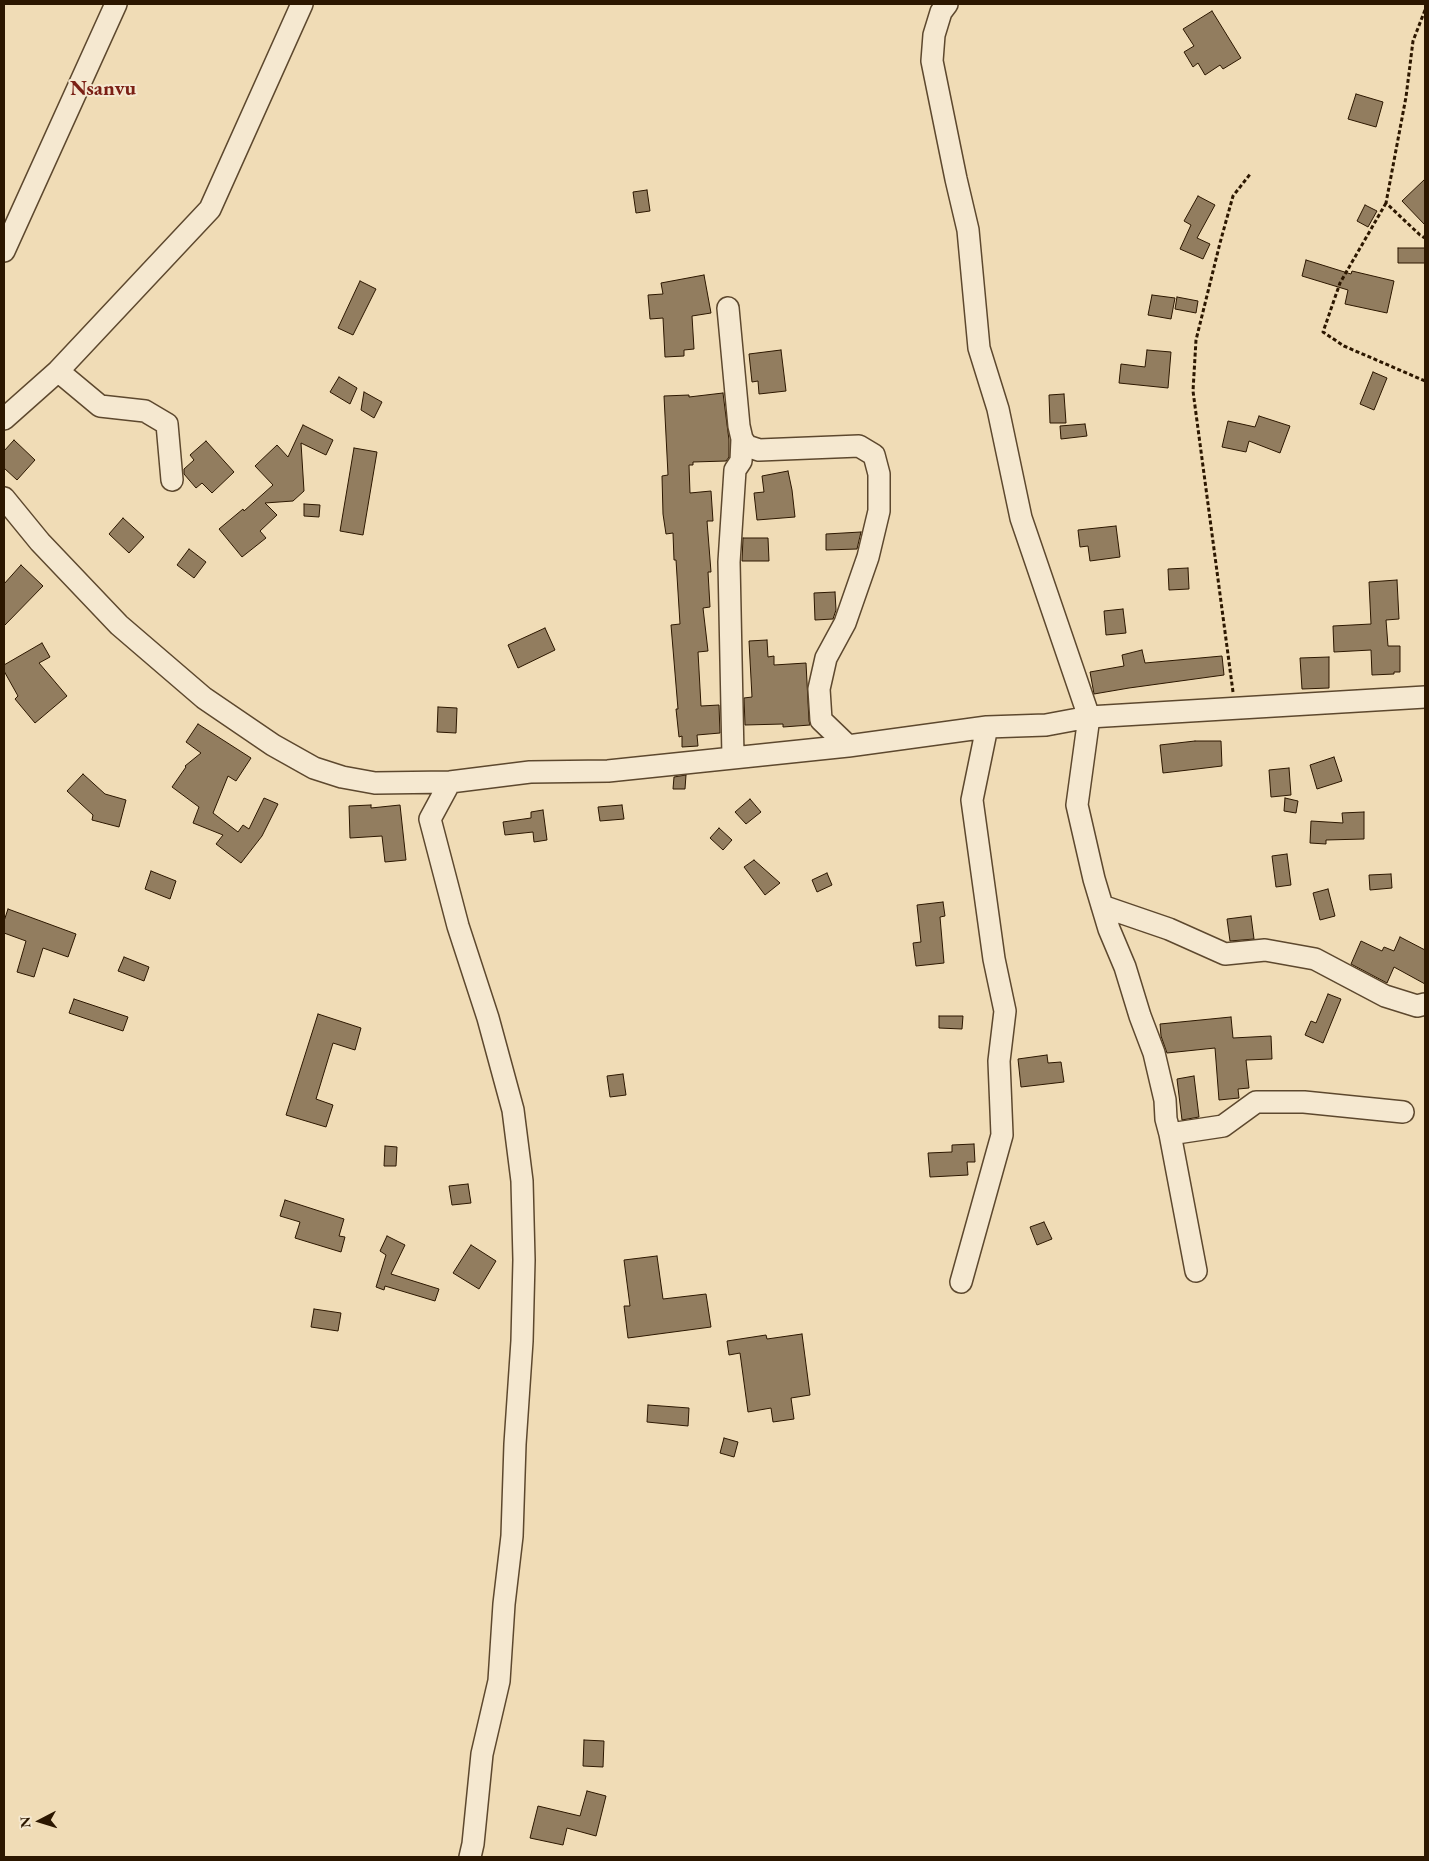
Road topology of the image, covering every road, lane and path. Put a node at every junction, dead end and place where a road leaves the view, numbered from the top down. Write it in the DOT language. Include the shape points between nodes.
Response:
graph roads {
  1 [pos="116,4"];
  2 [pos="302,4"];
  3 [pos="942,6"];
  4 [pos="1425,10"];
  5 [pos="1251,172"];
  6 [pos="1386,203"];
  7 [pos="1425,238"];
  8 [pos="4,251"];
  9 [pos="728,308"];
  10 [pos="58,371"];
  11 [pos="1425,381"];
  12 [pos="4,419"];
  13 [pos="742,439"];
  14 [pos="172,480"];
  15 [pos="4,498"];
  16 [pos="1425,697"];
  17 [pos="1235,707"];
  18 [pos="1090,717"];
  19 [pos="987,728"];
  20 [pos="848,746"];
  21 [pos="734,757"];
  22 [pos="450,782"];
  23 [pos="1102,906"];
  24 [pos="1425,1004"];
  25 [pos="1403,1112"];
  26 [pos="1170,1134"];
  27 [pos="1196,1271"];
  28 [pos="961,1282"];
  29 [pos="470,1857"];
  1 -- 8 [label="street"];
  2 -- 10 [label="street" via="210,209"];
  3 -- 18 [label="street" via="934,35 932,61 968,230 979,348 998,409 1021,518"];
  4 -- 6 [label="path" via="1413,41"];
  5 -- 17 [label="path" via="1234,196 1220,244 1196,340 1193,391"];
  6 -- 7 [label="path"];
  6 -- 11 [label="path" via="1340,284 1323,332 1344,346"];
  9 -- 13 [label="street"];
  10 -- 12 [label="street"];
  10 -- 14 [label="street" via="100,406 145,411 167,424"];
  13 -- 20 [label="street" via="747,446 759,450 859,446 874,455 879,474 879,511 868,557 845,623 826,658 819,689 821,720"];
  13 -- 21 [label="street" via="736,470 729,562"];
  15 -- 22 [label="street" via="40,542 119,625 204,698 273,745 314,768 342,777 375,783"];
  16 -- 17 [label="street"];
  17 -- 18 [label="street"];
  18 -- 19 [label="street" via="1046,725"];
  18 -- 23 [label="street" via="1076,805"];
  19 -- 20 [label="street"];
  19 -- 28 [label="street" via="972,800 994,959 1005,1011 1000,1061 1002,1136"];
  20 -- 21 [label="street"];
  21 -- 22 [label="street" via="608,771 530,772"];
  22 -- 29 [label="street" via="430,819 513,1110 522,1182 524,1260 512,1536 499,1681 482,1754"];
  23 -- 24 [label="street" via="1170,929 1225,954 1264,950 1315,958 1385,996 1417,1006"];
  23 -- 26 [label="street" via="1154,1053"];
  25 -- 26 [label="street" via="1304,1102 1256,1102 1223,1126"];
  26 -- 27 [label="street"];
}
